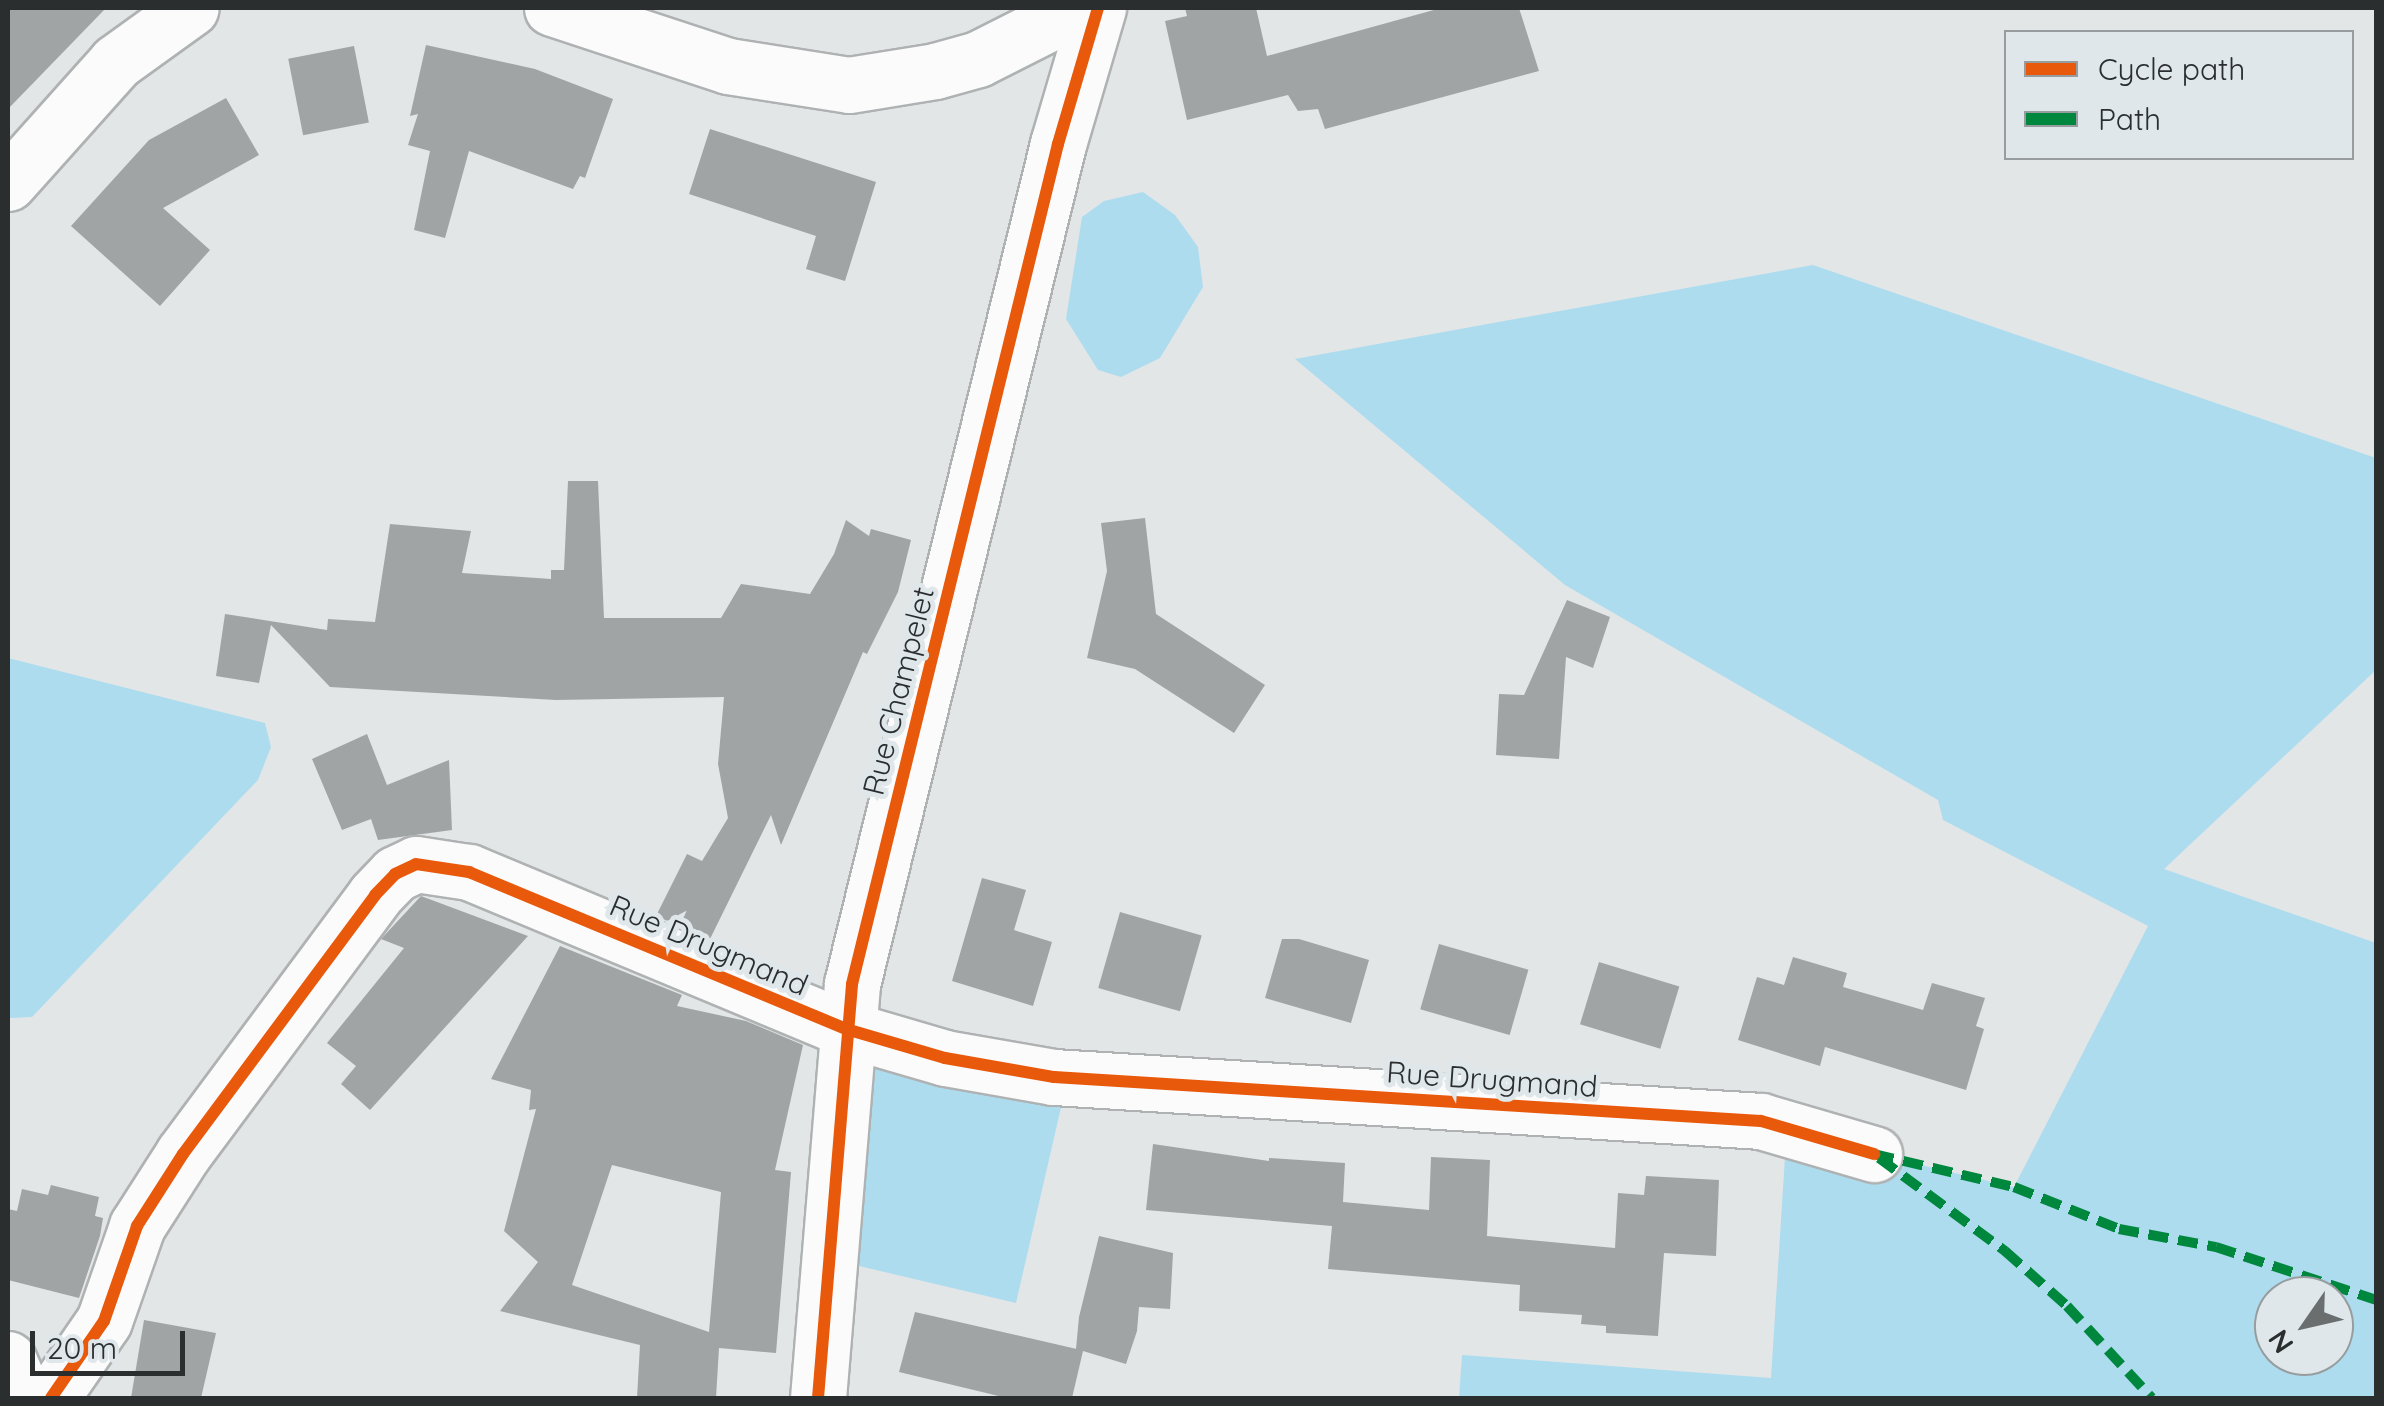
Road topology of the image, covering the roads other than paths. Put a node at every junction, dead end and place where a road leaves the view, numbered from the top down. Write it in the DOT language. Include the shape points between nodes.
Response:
graph roads {
  1 [pos="191,8"];
  2 [pos="552,8"];
  3 [pos="1079,8"];
  4 [pos="1098,8"];
  5 [pos="8,183"];
  6 [pos="846,1029"];
  7 [pos="1874,1154"];
  8 [pos="8,1359"];
  9 [pos="25,1398"];
  10 [pos="50,1398"];
  11 [pos="818,1398"];
  1 -- 5 [label="street" via="116,62"];
  2 -- 3 [label="street" via="728,66 849,85 978,59"];
  4 -- 6 [label="street, Rue Champelet" via="1045,196"];
  6 -- 7 [label="street, Rue Drugmand" via="944,1058 1054,1076 1761,1121"];
  6 -- 10 [label="street, Rue Drugmand" via="469,872 416,864 375,894 182,1154 137,1226 104,1321"];
  6 -- 11 [label="street, Rue Champelet"];
  8 -- 9 [label="street"];
}
